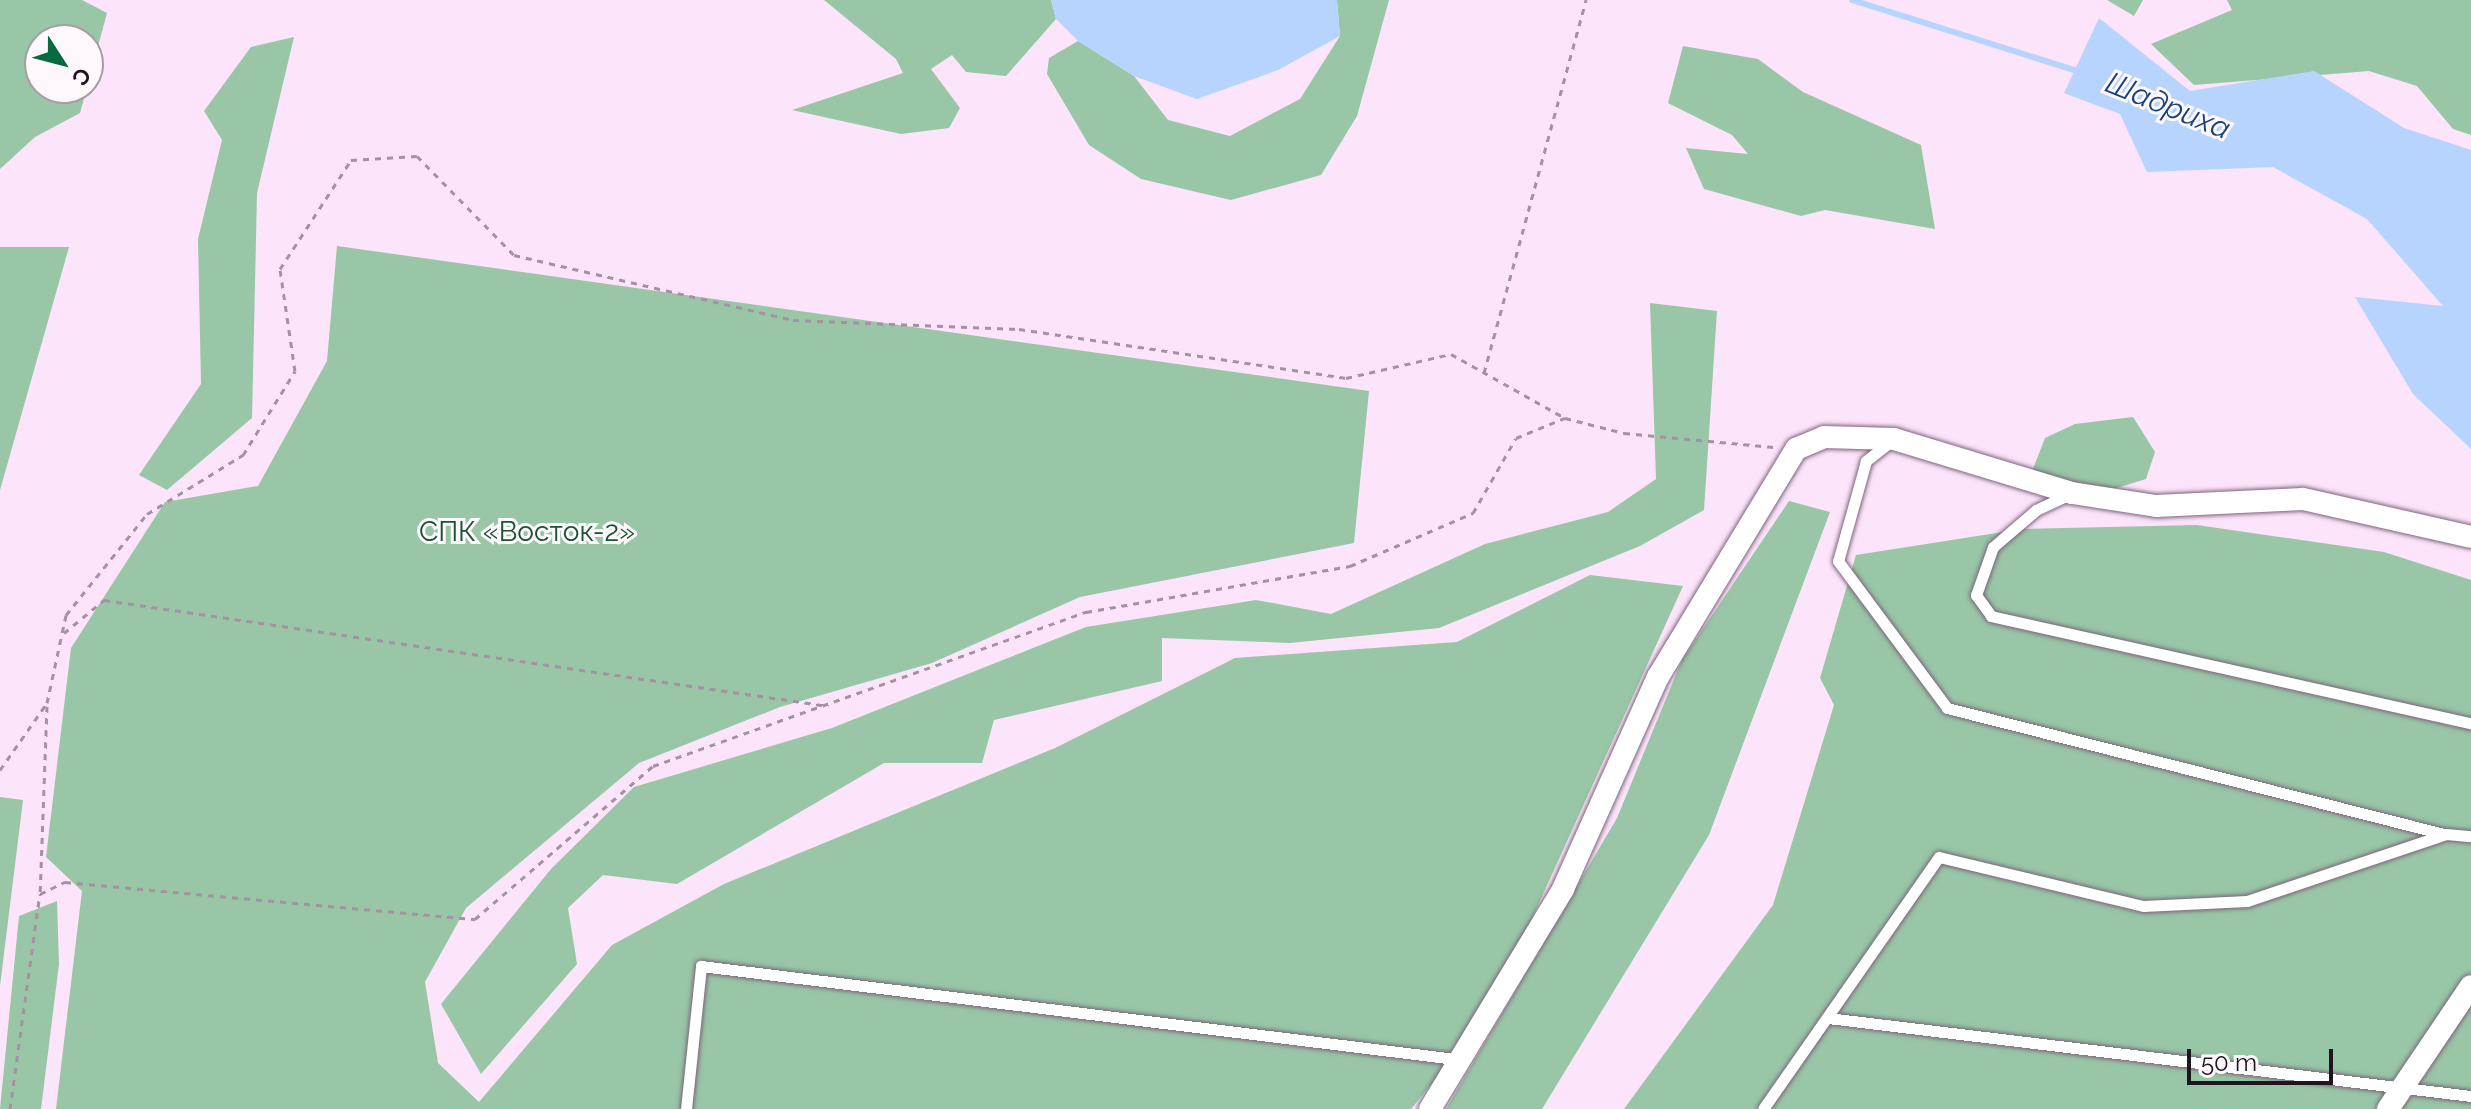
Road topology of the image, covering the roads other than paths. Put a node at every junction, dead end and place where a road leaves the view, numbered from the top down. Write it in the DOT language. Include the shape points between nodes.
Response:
graph roads {
  1 [pos="1894,439"];
  2 [pos="2072,493"];
  3 [pos="2471,537"];
  4 [pos="2471,723"];
  5 [pos="2446,834"];
  6 [pos="2471,836"];
  7 [pos="2471,986"];
  8 [pos="1828,1018"];
  9 [pos="1465,1060"];
  10 [pos="2403,1085"];
  11 [pos="2471,1096"];
  12 [pos="686,1109"];
  13 [pos="1430,1109"];
  14 [pos="1763,1109"];
  15 [pos="2388,1109"];
  1 -- 2 [label="street"];
  1 -- 5 [label="lane" via="1866,461 1838,561 1947,708"];
  1 -- 9 [label="street" via="1824,437 1796,449 1658,677 1563,889"];
  2 -- 3 [label="street" via="2156,506 2303,499"];
  2 -- 4 [label="lane" via="2036,510 1993,547 1976,595 1991,616"];
  5 -- 6 [label="lane"];
  5 -- 8 [label="lane" via="2247,901 2158,906 1939,857"];
  7 -- 10 [label="street"];
  8 -- 10 [label="lane"];
  8 -- 14 [label="lane"];
  9 -- 12 [label="lane" via="701,966"];
  9 -- 13 [label="street"];
  10 -- 11 [label="lane"];
  10 -- 15 [label="street"];
}
